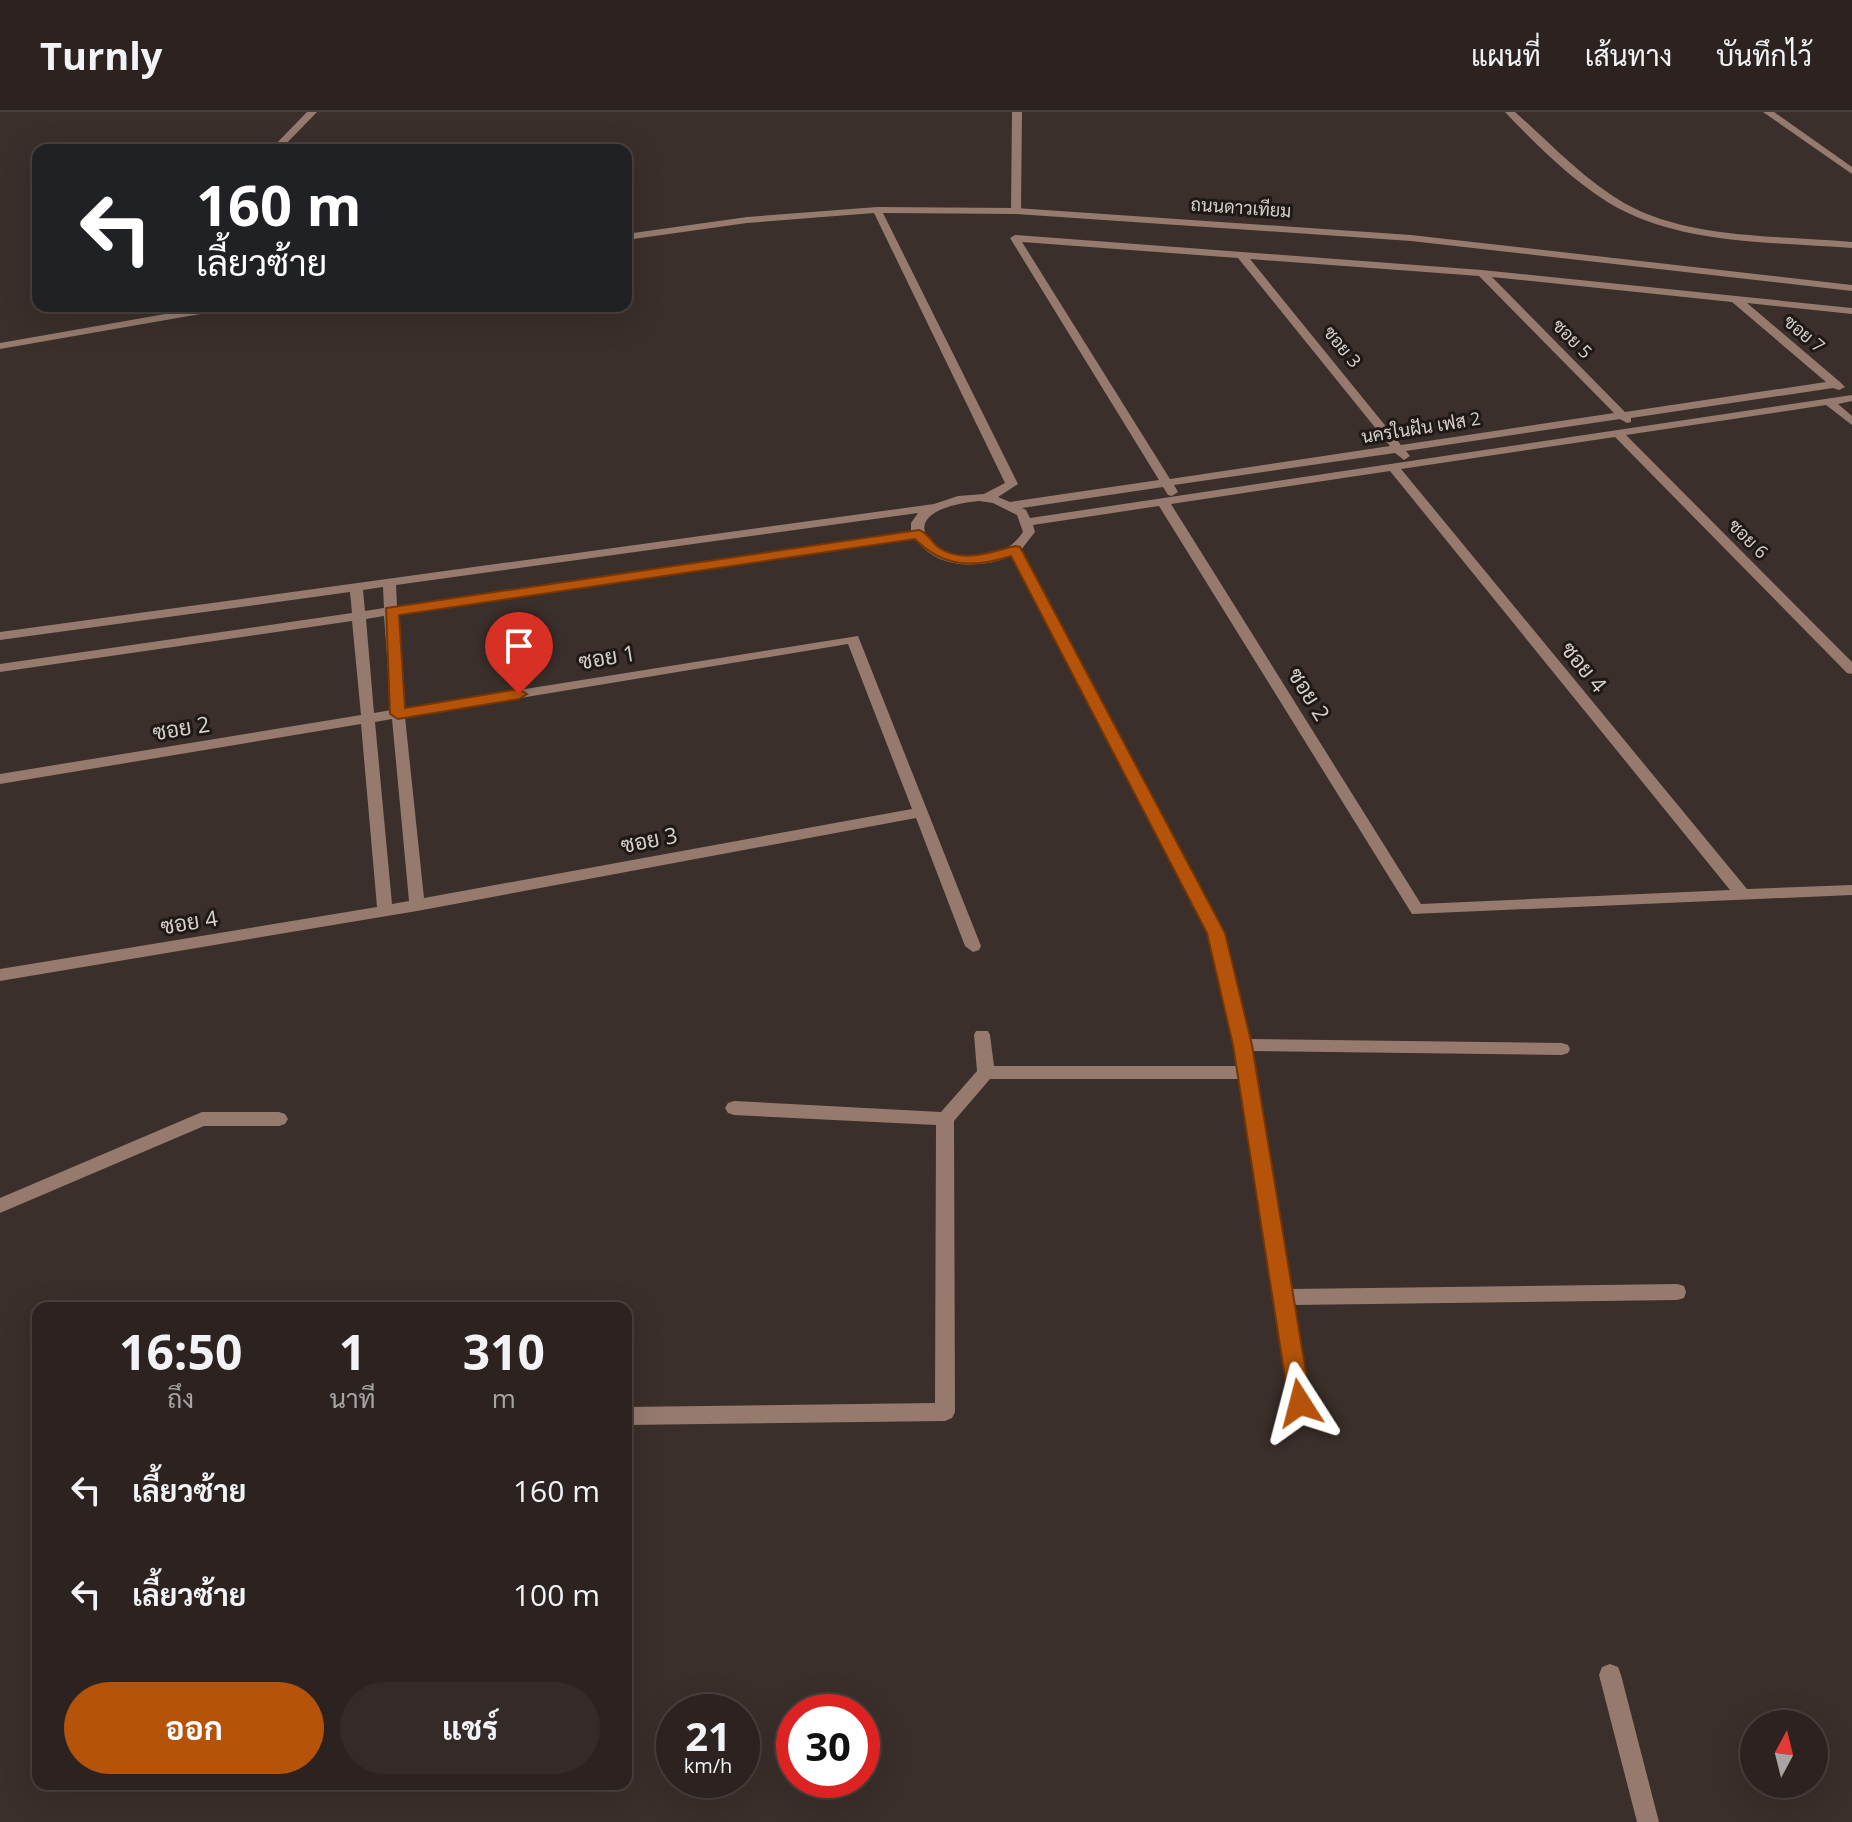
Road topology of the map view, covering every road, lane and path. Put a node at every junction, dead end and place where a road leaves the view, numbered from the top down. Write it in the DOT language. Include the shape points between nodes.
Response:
graph roads {
  1 [pos="312,112"];
  2 [pos="1017,112"];
  3 [pos="1510,112"];
  4 [pos="1768,112"];
  5 [pos="281,144"];
  6 [pos="1852,171"];
  7 [pos="877,210"];
  8 [pos="1016,211"];
  9 [pos="632,236"];
  10 [pos="1852,245"];
  11 [pos="1242,256"];
  12 [pos="1482,273"];
  13 [pos="1852,288"];
  14 [pos="1733,298"];
  15 [pos="1852,311"];
  16 [pos="174,312"];
  17 [pos="0,346"];
  18 [pos="1836,384"];
  19 [pos="1852,398"];
  20 [pos="1829,402"];
  21 [pos="1623,415"];
  22 [pos="1852,422"];
  23 [pos="1637,430"];
  24 [pos="1618,434"];
  25 [pos="1399,450"];
  26 [pos="1411,465"];
  27 [pos="1393,467"];
  28 [pos="1167,484"];
  29 [pos="985,499"];
  30 [pos="1170,501"];
  31 [pos="1010,506"];
  32 [pos="933,507"];
  33 [pos="1028,522"];
  34 [pos="919,534"];
  35 [pos="1015,550"];
  36 [pos="389,581"];
  37 [pos="356,586"];
  38 [pos="391,611"];
  39 [pos="358,616"];
  40 [pos="0,636"];
  41 [pos="0,668"];
  42 [pos="1852,670"];
  43 [pos="398,714"];
  44 [pos="368,720"];
  45 [pos="0,779"];
  46 [pos="921,812"];
  47 [pos="1852,890"];
  48 [pos="1742,894"];
  49 [pos="417,906"];
  50 [pos="385,911"];
  51 [pos="973,946"];
  52 [pos="0,975"];
  53 [pos="982,1035"];
  54 [pos="1243,1045"];
  55 [pos="1562,1049"];
  56 [pos="1247,1072"];
  57 [pos="986,1073"];
  58 [pos="734,1108"];
  59 [pos="279,1119"];
  60 [pos="945,1119"];
  61 [pos="0,1206"];
  62 [pos="1677,1292"];
  63 [pos="1283,1297"];
  64 [pos="1300,1403"];
  65 [pos="632,1416"];
  66 [pos="1610,1675"];
  67 [pos="1648,1822"];
  1 -- 5 [label="street"];
  2 -- 8 [label="street"];
  3 -- 10 [label="street" via="1633,211 1713,231"];
  4 -- 6 [label="street"];
  7 -- 8 [label="street, ถนนดาวเทียม"];
  7 -- 9 [label="street, ถนนดาวเทียม"];
  7 -- 29 [label="street" via="1012,484"];
  8 -- 13 [label="street, ถนนดาวเทียม" via="1411,238"];
  11 -- 12 [label="street"];
  11 -- 25 [label="street, ซอย 3"];
  11 -- 28 [label="street" via="1015,238"];
  12 -- 14 [label="street"];
  12 -- 21 [label="street, ซอย 5"];
  14 -- 15 [label="street"];
  14 -- 18 [label="street, ซอย 7"];
  16 -- 17 [label="street"];
  18 -- 19 [label="street, ซอย 7"];
  18 -- 21 [label="street, นครในฝัน เฟส 2"];
  19 -- 20 [label="street, นครในฝัน เฟส 2"];
  20 -- 22 [label="street"];
  20 -- 23 [label="street, นครในฝัน เฟส 2"];
  21 -- 23 [label="street, ซอย 5"];
  21 -- 25 [label="street, นครในฝัน เฟส 2"];
  23 -- 24 [label="street, นครในฝัน เฟส 2"];
  24 -- 26 [label="street, นครในฝัน เฟส 2"];
  24 -- 42 [label="street, ซอย 6"];
  25 -- 26 [label="street, ซอย 3"];
  25 -- 28 [label="street, นครในฝัน เฟส 2"];
  26 -- 27 [label="street, นครในฝัน เฟส 2"];
  27 -- 30 [label="street, นครในฝัน เฟส 2"];
  27 -- 48 [label="street, ซอย 4"];
  28 -- 30 [label="street"];
  28 -- 31 [label="street, นครในฝัน เฟส 2"];
  29 -- 31 [label="street"];
  29 -- 32 [label="street" via="962,498"];
  30 -- 33 [label="street, นครในฝัน เฟส 2"];
  30 -- 48 [label="street, ซอย 2" via="1417,910"];
  31 -- 33 [label="street"];
  32 -- 34 [label="street" via="918,524"];
  32 -- 36 [label="street"];
  33 -- 35 [label="street" via="1025,542"];
  34 -- 35 [label="street" via="935,552 967,560"];
  34 -- 38 [label="street"];
  35 -- 54 [label="street" via="1216,933"];
  36 -- 37 [label="street"];
  36 -- 38 [label="street"];
  37 -- 39 [label="street"];
  37 -- 40 [label="street"];
  38 -- 39 [label="street"];
  38 -- 43 [label="street"];
  39 -- 41 [label="street"];
  39 -- 44 [label="street"];
  43 -- 44 [label="street, ซอย 1"];
  43 -- 46 [label="street, ซอย 1" via="853,639"];
  43 -- 49 [label="street"];
  44 -- 45 [label="street, ซอย 2"];
  44 -- 50 [label="street"];
  46 -- 49 [label="street, ซอย 3"];
  46 -- 51 [label="street"];
  47 -- 48 [label="street"];
  49 -- 50 [label="street, ซอย 3"];
  50 -- 52 [label="street, ซอย 4"];
  53 -- 57 [label="street"];
  54 -- 55 [label="street"];
  54 -- 56 [label="street"];
  56 -- 57 [label="street"];
  56 -- 63 [label="street"];
  57 -- 60 [label="street"];
  58 -- 60 [label="street"];
  59 -- 61 [label="street" via="202,1119"];
  60 -- 65 [label="street" via="945,1412"];
  62 -- 63 [label="street"];
  63 -- 64 [label="street"];
  66 -- 67 [label="street"];
}
